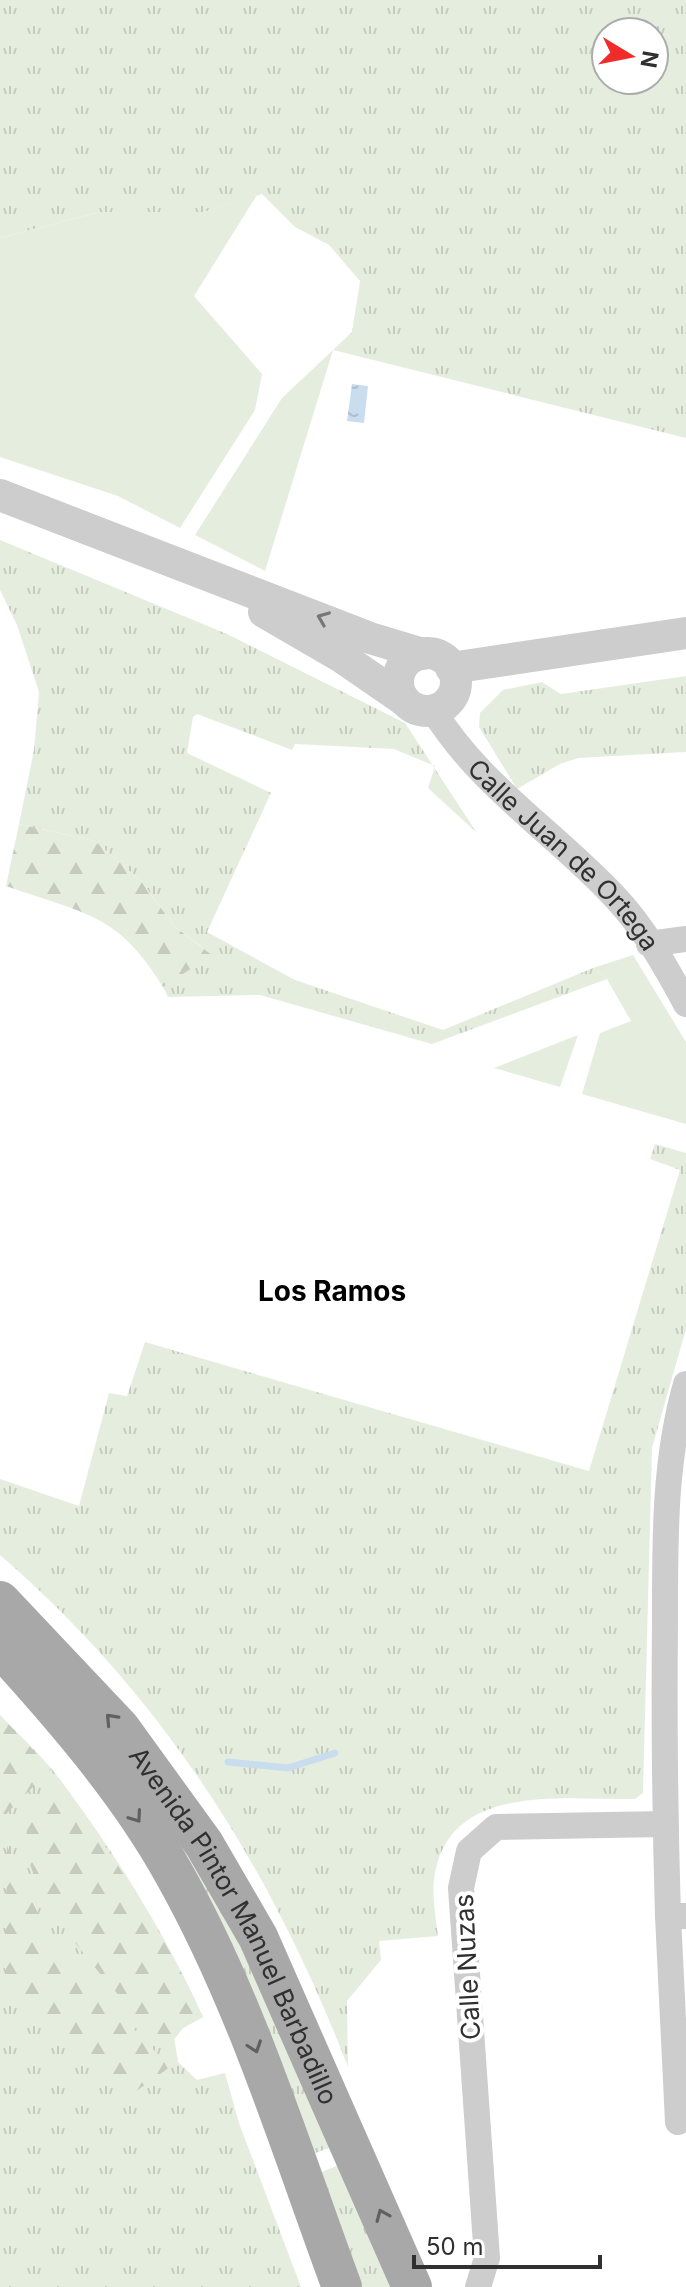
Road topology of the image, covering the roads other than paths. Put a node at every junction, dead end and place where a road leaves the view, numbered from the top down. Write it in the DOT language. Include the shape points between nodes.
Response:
graph roads {
  1 [pos="0,495"];
  2 [pos="166,559"];
  3 [pos="686,633"];
  4 [pos="370,638"];
  5 [pos="437,661"];
  6 [pos="363,672"];
  7 [pos="419,705"];
  8 [pos="686,939"];
  9 [pos="649,944"];
  10 [pos="679,973"];
  11 [pos="686,1004"];
  12 [pos="686,1384"];
  13 [pos="0,1601"];
  14 [pos="0,1647"];
  15 [pos="665,1824"];
  16 [pos="677,1916"];
  17 [pos="678,2122"];
  18 [pos="342,2287"];
  19 [pos="412,2287"];
  20 [pos="478,2287"];
  1 -- 2 [label="street"];
  4 -- 2 [label="street, one-way"];
  2 -- 6 [label="street"];
  3 -- 5 [label="street"];
  4 -- 5 [label="street"];
  4 -- 6 [label="street"];
  5 -- 7 [label="street" via="454,692 442,707"];
  5 -- 7 [label="street" via="414,656 400,670 398,681"];
  6 -- 7 [label="street"];
  7 -- 9 [label="street, Calle Juan de Ortega" via="483,776 615,897"];
  8 -- 9 [label="street"];
  9 -- 10 [label="street, Calle Juan de Ortega"];
  10 -- 11 [label="street, Calle Juan de Ortega"];
  12 -- 15 [label="street" via="674,1425 665,1543"];
  19 -- 13 [label="main road, Avenida Pintor Manuel Barbadillo, one-way" via="258,1937 204,1844 120,1728"];
  14 -- 18 [label="main road, Avenida Pintor Manuel Barbadillo, one-way" via="91,1752 172,1870 251,2034"];
  15 -- 16 [label="street"];
  15 -- 20 [label="street, Calle Nuzas" via="496,1827 469,1851 461,1888 487,2258"];
  16 -- 17 [label="street"];
}
